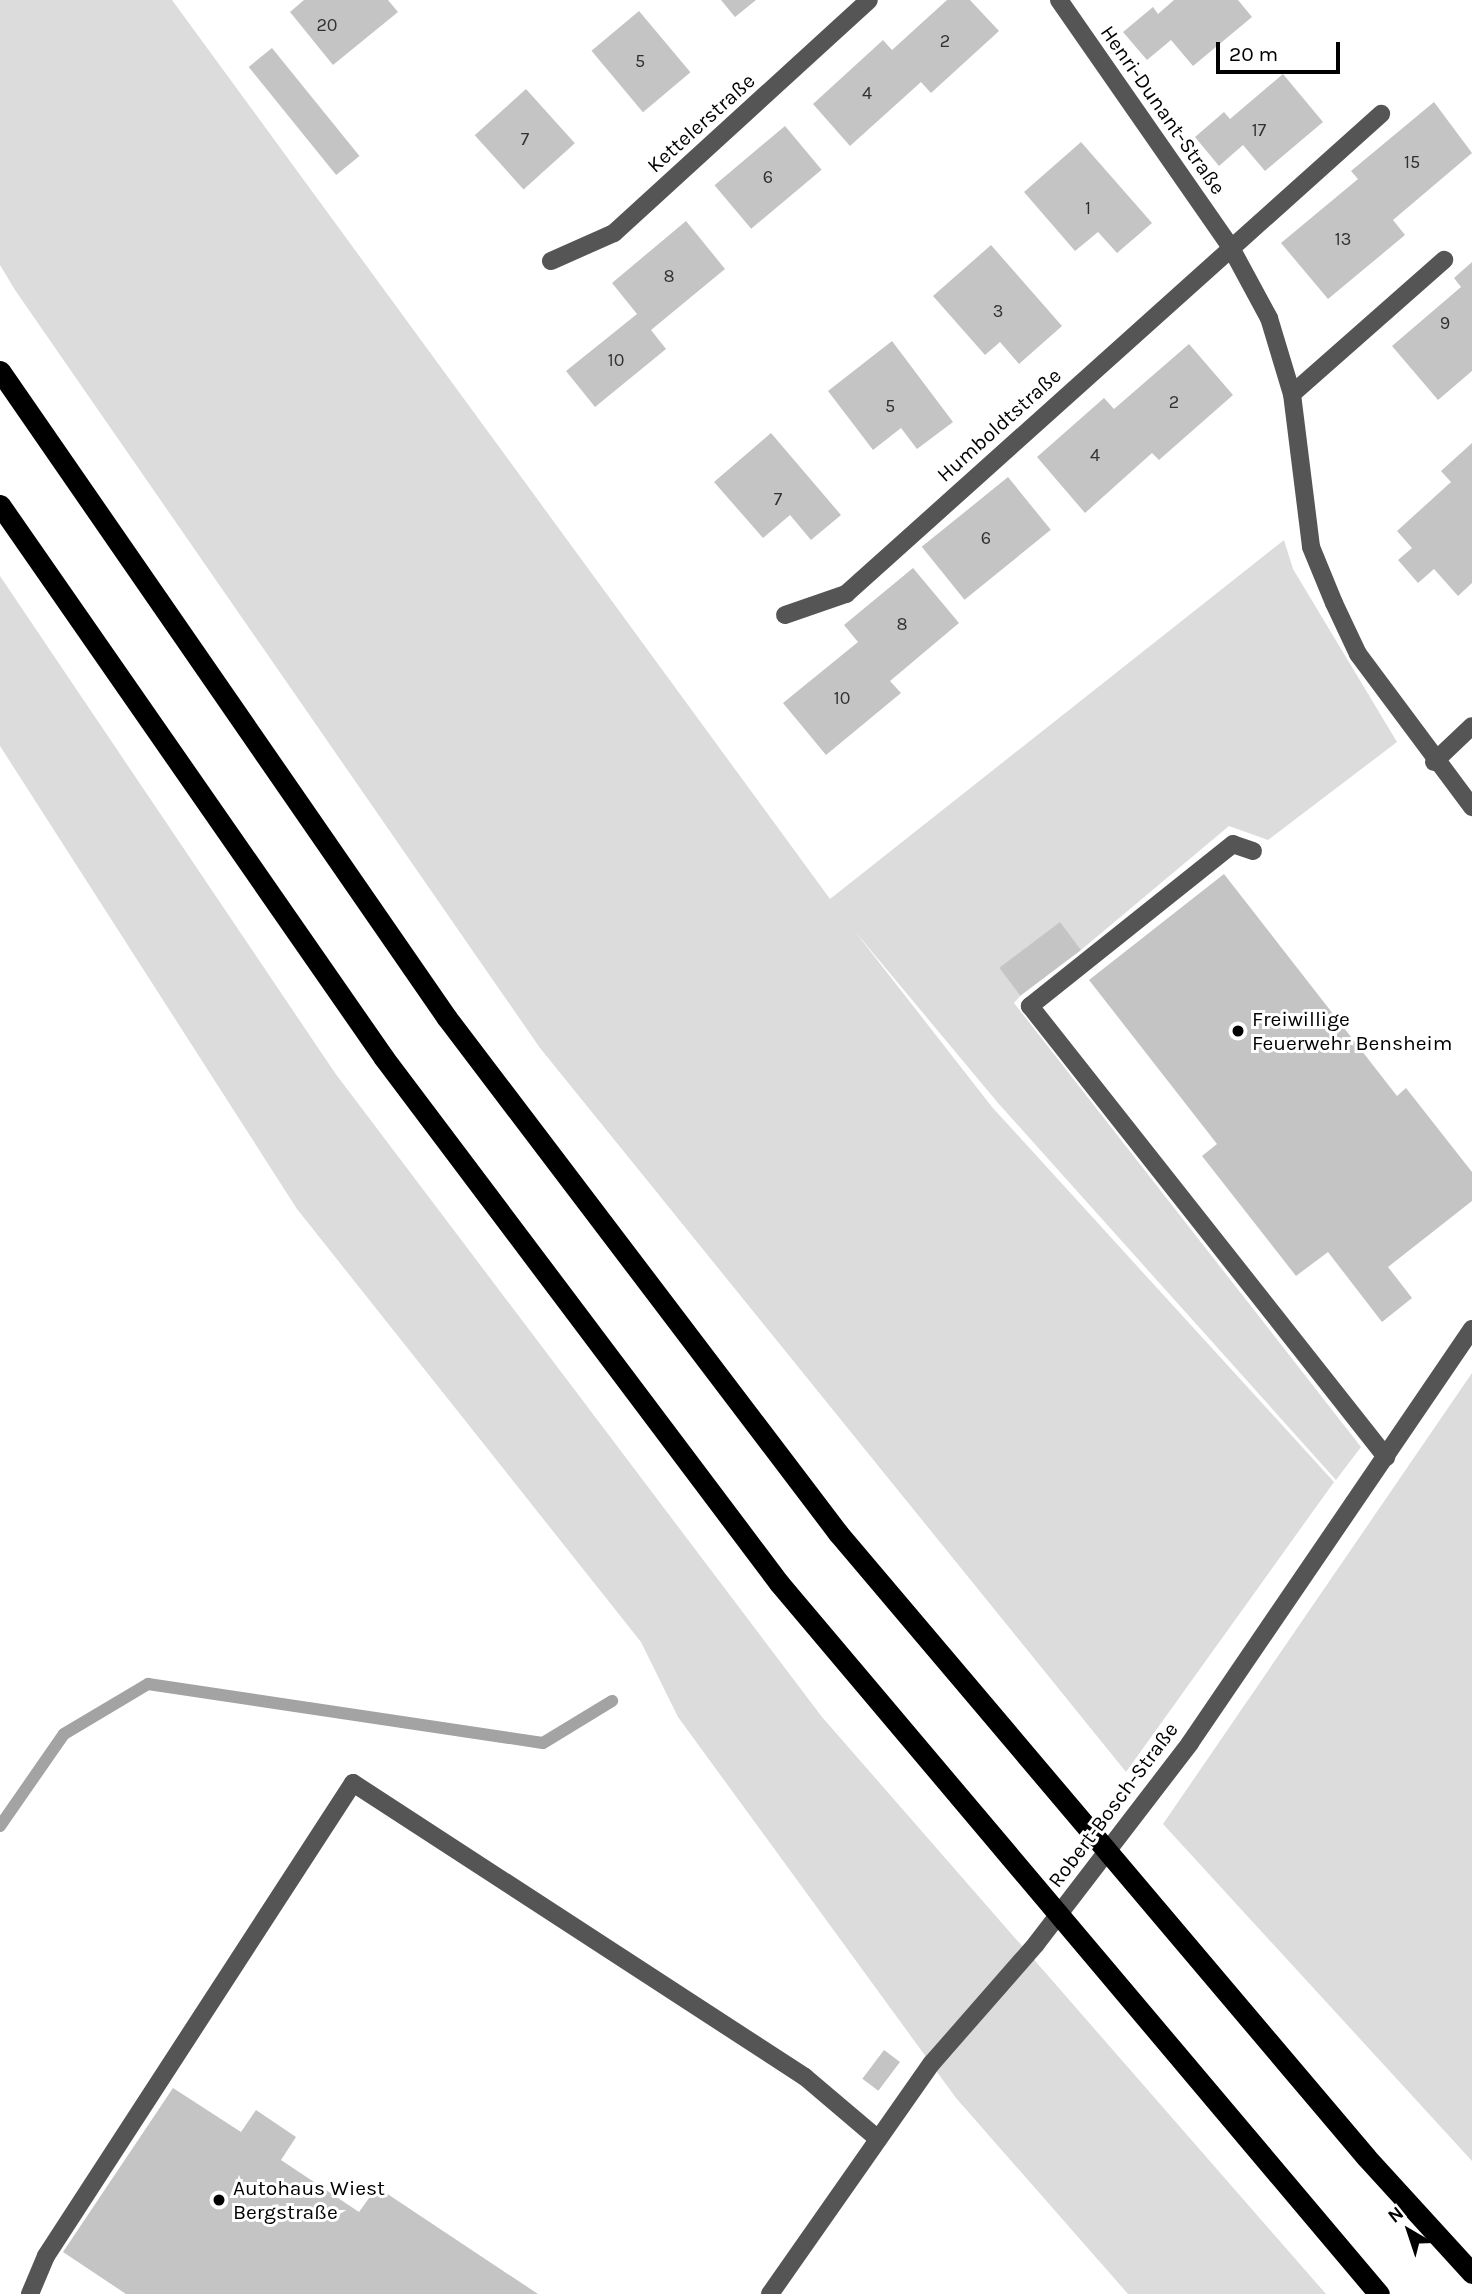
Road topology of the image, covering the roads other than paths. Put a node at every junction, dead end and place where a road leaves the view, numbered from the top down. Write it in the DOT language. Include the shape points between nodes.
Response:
graph roads {
  1 [pos="869,0"];
  2 [pos="1059,0"];
  3 [pos="1381,114"];
  4 [pos="1230,246"];
  5 [pos="1444,260"];
  6 [pos="551,261"];
  7 [pos="0,371"];
  8 [pos="1292,394"];
  9 [pos="0,505"];
  10 [pos="785,615"];
  11 [pos="1472,726"];
  12 [pos="1434,762"];
  13 [pos="1472,807"];
  14 [pos="1253,851"];
  15 [pos="1472,1329"];
  16 [pos="1386,1457"];
  17 [pos="878,2139"];
  18 [pos="1472,2273"];
  19 [pos="30,2294"];
  20 [pos="770,2294"];
  21 [pos="1379,2294"];
  1 -- 6 [label="street, Kettelerstraße" via="614,233"];
  2 -- 4 [label="street, Henri-Dunant-Straße"];
  3 -- 4 [label="street"];
  4 -- 8 [label="street, Henri-Dunant-Straße" via="1269,318"];
  4 -- 10 [label="street, Humboldtstraße" via="846,594"];
  5 -- 8 [label="street"];
  7 -- 18 [label="highway" via="464,1040 838,1533 1140,1891"];
  8 -- 12 [label="street, Henri-Dunant-Straße" via="1311,548 1358,654"];
  9 -- 21 [label="highway" via="384,1058 610,1364 779,1583"];
  11 -- 12 [label="street"];
  12 -- 13 [label="street, Henri-Dunant-Straße"];
  14 -- 16 [label="street" via="1233,844 1030,1006"];
  15 -- 16 [label="street, Robert-Bosch-Straße"];
  16 -- 17 [label="street, Robert-Bosch-Straße" via="1190,1743"];
  17 -- 19 [label="street" via="805,2077 353,1783 46,2256"];
  17 -- 20 [label="street, Robert-Bosch-Straße"];
}
